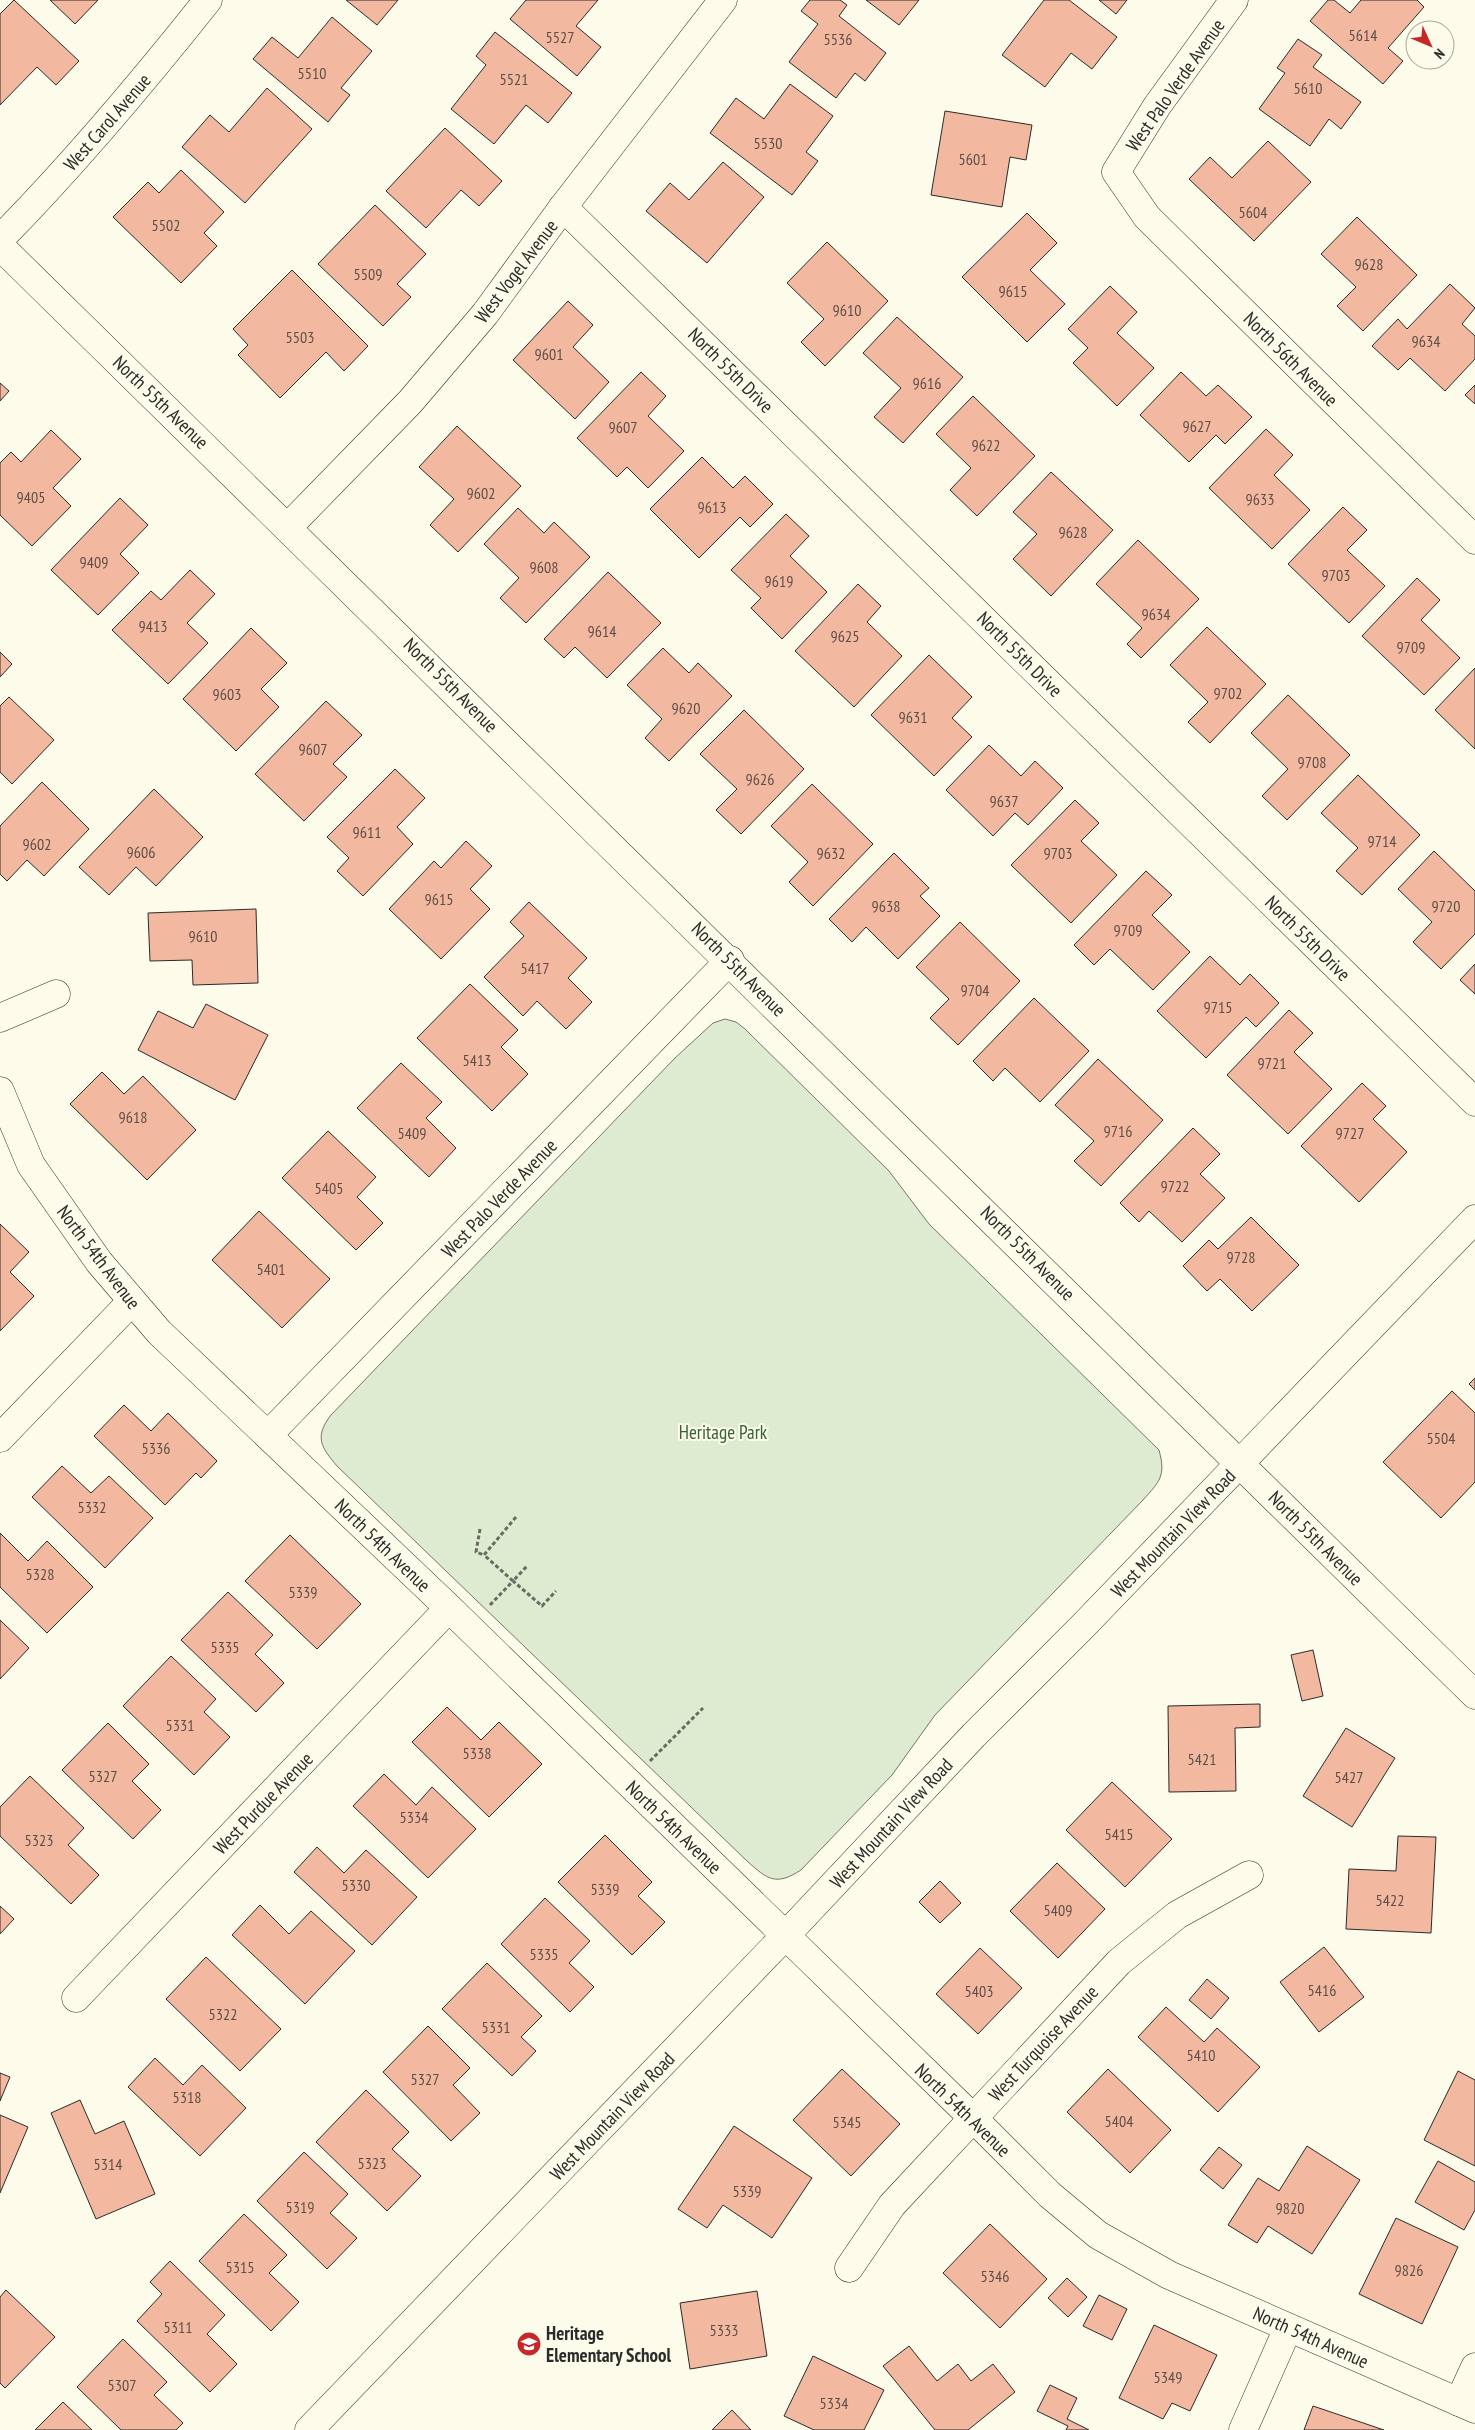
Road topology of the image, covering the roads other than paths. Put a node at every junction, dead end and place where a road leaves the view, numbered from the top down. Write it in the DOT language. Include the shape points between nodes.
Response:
graph roads {
  1 [pos="208,0"];
  2 [pos="723,0"];
  3 [pos="1234,0"];
  4 [pos="1116,172"];
  5 [pos="564,207"];
  6 [pos="0,239"];
  7 [pos="0,246"];
  8 [pos="289,526"];
  9 [pos="1475,540"];
  10 [pos="730,960"];
  11 [pos="56,994"];
  12 [pos="0,1018"];
  13 [pos="0,1092"];
  14 [pos="1475,1102"];
  15 [pos="1475,1219"];
  16 [pos="132,1301"];
  17 [pos="268,1435"];
  18 [pos="0,1438"];
  19 [pos="1241,1462"];
  20 [pos="449,1608"];
  21 [pos="1475,1696"];
  22 [pos="1249,1875"];
  23 [pos="785,1936"];
  24 [pos="76,1998"];
  25 [pos="973,2118"];
  26 [pos="849,2268"];
  27 [pos="1288,2328"];
  28 [pos="1475,2368"];
  29 [pos="1467,2405"];
  30 [pos="309,2430"];
  31 [pos="1243,2430"];
  1 -- 6 [label="street, West Carol Avenue" via="137,90"];
  2 -- 5 [label="street, West Vogel Avenue"];
  3 -- 4 [label="street, West Palo Verde Avenue" via="1157,106"];
  4 -- 9 [label="street, North 56th Avenue" via="1147,217"];
  5 -- 8 [label="street, West Vogel Avenue" via="485,314 416,394"];
  5 -- 14 [label="street, North 55th Drive"];
  7 -- 8 [label="street, North 55th Avenue"];
  8 -- 10 [label="street, North 55th Avenue"];
  10 -- 17 [label="street, West Palo Verde Avenue"];
  10 -- 19 [label="street, North 55th Avenue"];
  11 -- 12 [label="street"];
  13 -- 16 [label="street, North 54th Avenue" via="31,1165 99,1262"];
  15 -- 19 [label="street, West Mountain View Road"];
  16 -- 17 [label="street, North 54th Avenue" via="159,1332"];
  16 -- 18 [label="street"];
  17 -- 20 [label="street, North 54th Avenue"];
  19 -- 21 [label="street, North 55th Avenue"];
  19 -- 23 [label="street, West Mountain View Road" via="974,1735"];
  20 -- 23 [label="street, North 54th Avenue"];
  20 -- 24 [label="street, West Purdue Avenue"];
  22 -- 25 [label="street, West Turquoise Avenue" via="1178,1915 1119,1962"];
  23 -- 25 [label="street, North 54th Avenue"];
  23 -- 30 [label="street, West Mountain View Road"];
  25 -- 26 [label="street, West Turquoise Avenue" via="892,2205"];
  25 -- 27 [label="street, North 54th Avenue" via="1050,2195 1098,2235 1169,2276"];
  27 -- 29 [label="street, North 54th Avenue"];
  27 -- 31 [label="street"];
  28 -- 29 [label="street"];
}
